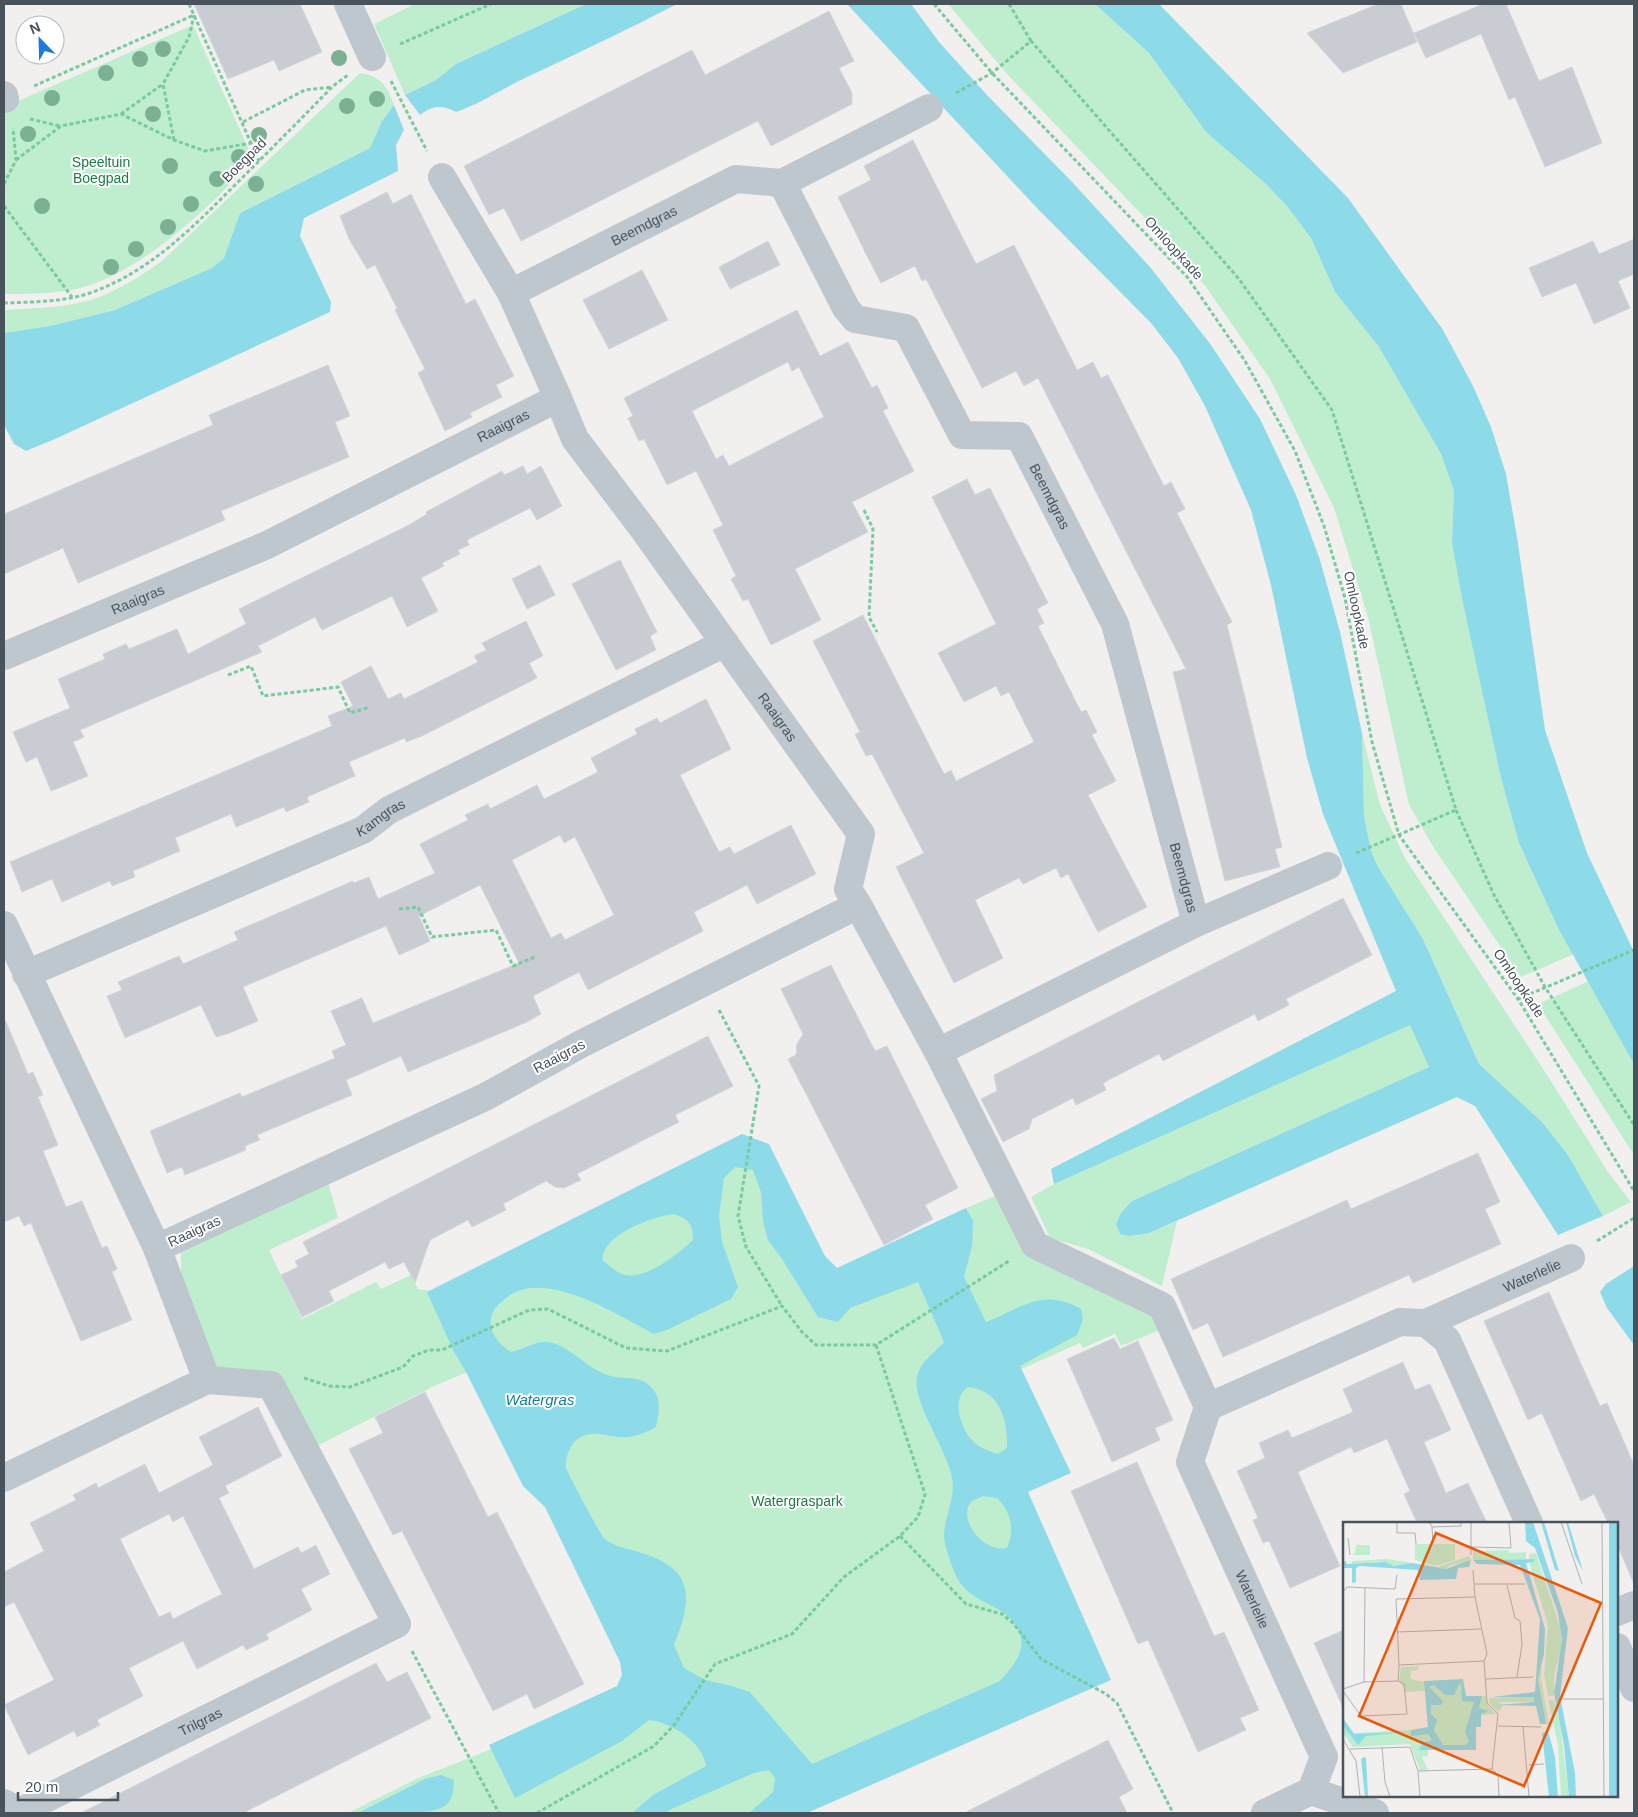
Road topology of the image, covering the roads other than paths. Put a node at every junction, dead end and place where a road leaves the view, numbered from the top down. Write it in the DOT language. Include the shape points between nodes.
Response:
graph roads {
  1 [pos="348,4"];
  2 [pos="372,57"];
  3 [pos="929,108"];
  4 [pos="442,177"];
  5 [pos="782,184"];
  6 [pos="511,293"];
  7 [pos="558,398"];
  8 [pos="725,643"];
  9 [pos="4,656"];
  10 [pos="1328,866"];
  11 [pos="858,905"];
  12 [pos="1196,923"];
  13 [pos="4,925"];
  14 [pos="26,974"];
  15 [pos="938,1052"];
  16 [pos="157,1248"];
  17 [pos="1571,1258"];
  18 [pos="1426,1323"];
  19 [pos="207,1380"];
  20 [pos="1208,1407"];
  21 [pos="4,1478"];
  22 [pos="1529,1522"];
  23 [pos="1634,1605"];
  24 [pos="1618,1612"];
  25 [pos="1618,1649"];
  26 [pos="1634,1688"];
  27 [pos="1311,1791"];
  28 [pos="4,1802"];
  29 [pos="1265,1813"];
  30 [pos="1375,1813"];
  1 -- 2 [label="street"];
  3 -- 5 [label="street"];
  4 -- 6 [label="street"];
  5 -- 6 [label="street, Beemdgras" via="736,179"];
  5 -- 12 [label="street, Beemdgras" via="846,308 855,319 906,328 962,435 1019,436 1115,624"];
  6 -- 7 [label="street"];
  7 -- 8 [label="street, Raaigras" via="575,439"];
  7 -- 9 [label="street, Raaigras" via="267,545"];
  8 -- 11 [label="street, Raaigras" via="861,834 848,888"];
  8 -- 14 [label="street, Kamgras" via="389,810 363,830"];
  10 -- 12 [label="street, Beemdgras"];
  11 -- 15 [label="street"];
  11 -- 16 [label="street, Raaigras" via="581,1044 485,1097"];
  12 -- 15 [label="street, Beemdgras"];
  13 -- 14 [label="street, Raaigras"];
  14 -- 16 [label="street, Raaigras"];
  15 -- 20 [label="street" via="1035,1245 1162,1306"];
  16 -- 19 [label="street, Raaigras"];
  17 -- 18 [label="street, Waterlelie"];
  18 -- 20 [label="street, Waterlelie" via="1400,1322"];
  18 -- 22 [label="street" via="1447,1340"];
  19 -- 21 [label="street"];
  19 -- 28 [label="street, Trilgras" via="271,1385 397,1624 19,1812"];
  20 -- 27 [label="street, Waterlelie" via="1190,1462 1324,1757"];
  23 -- 24 [label="street"];
  25 -- 26 [label="street"];
  27 -- 29 [label="street"];
  27 -- 30 [label="street"];
}
